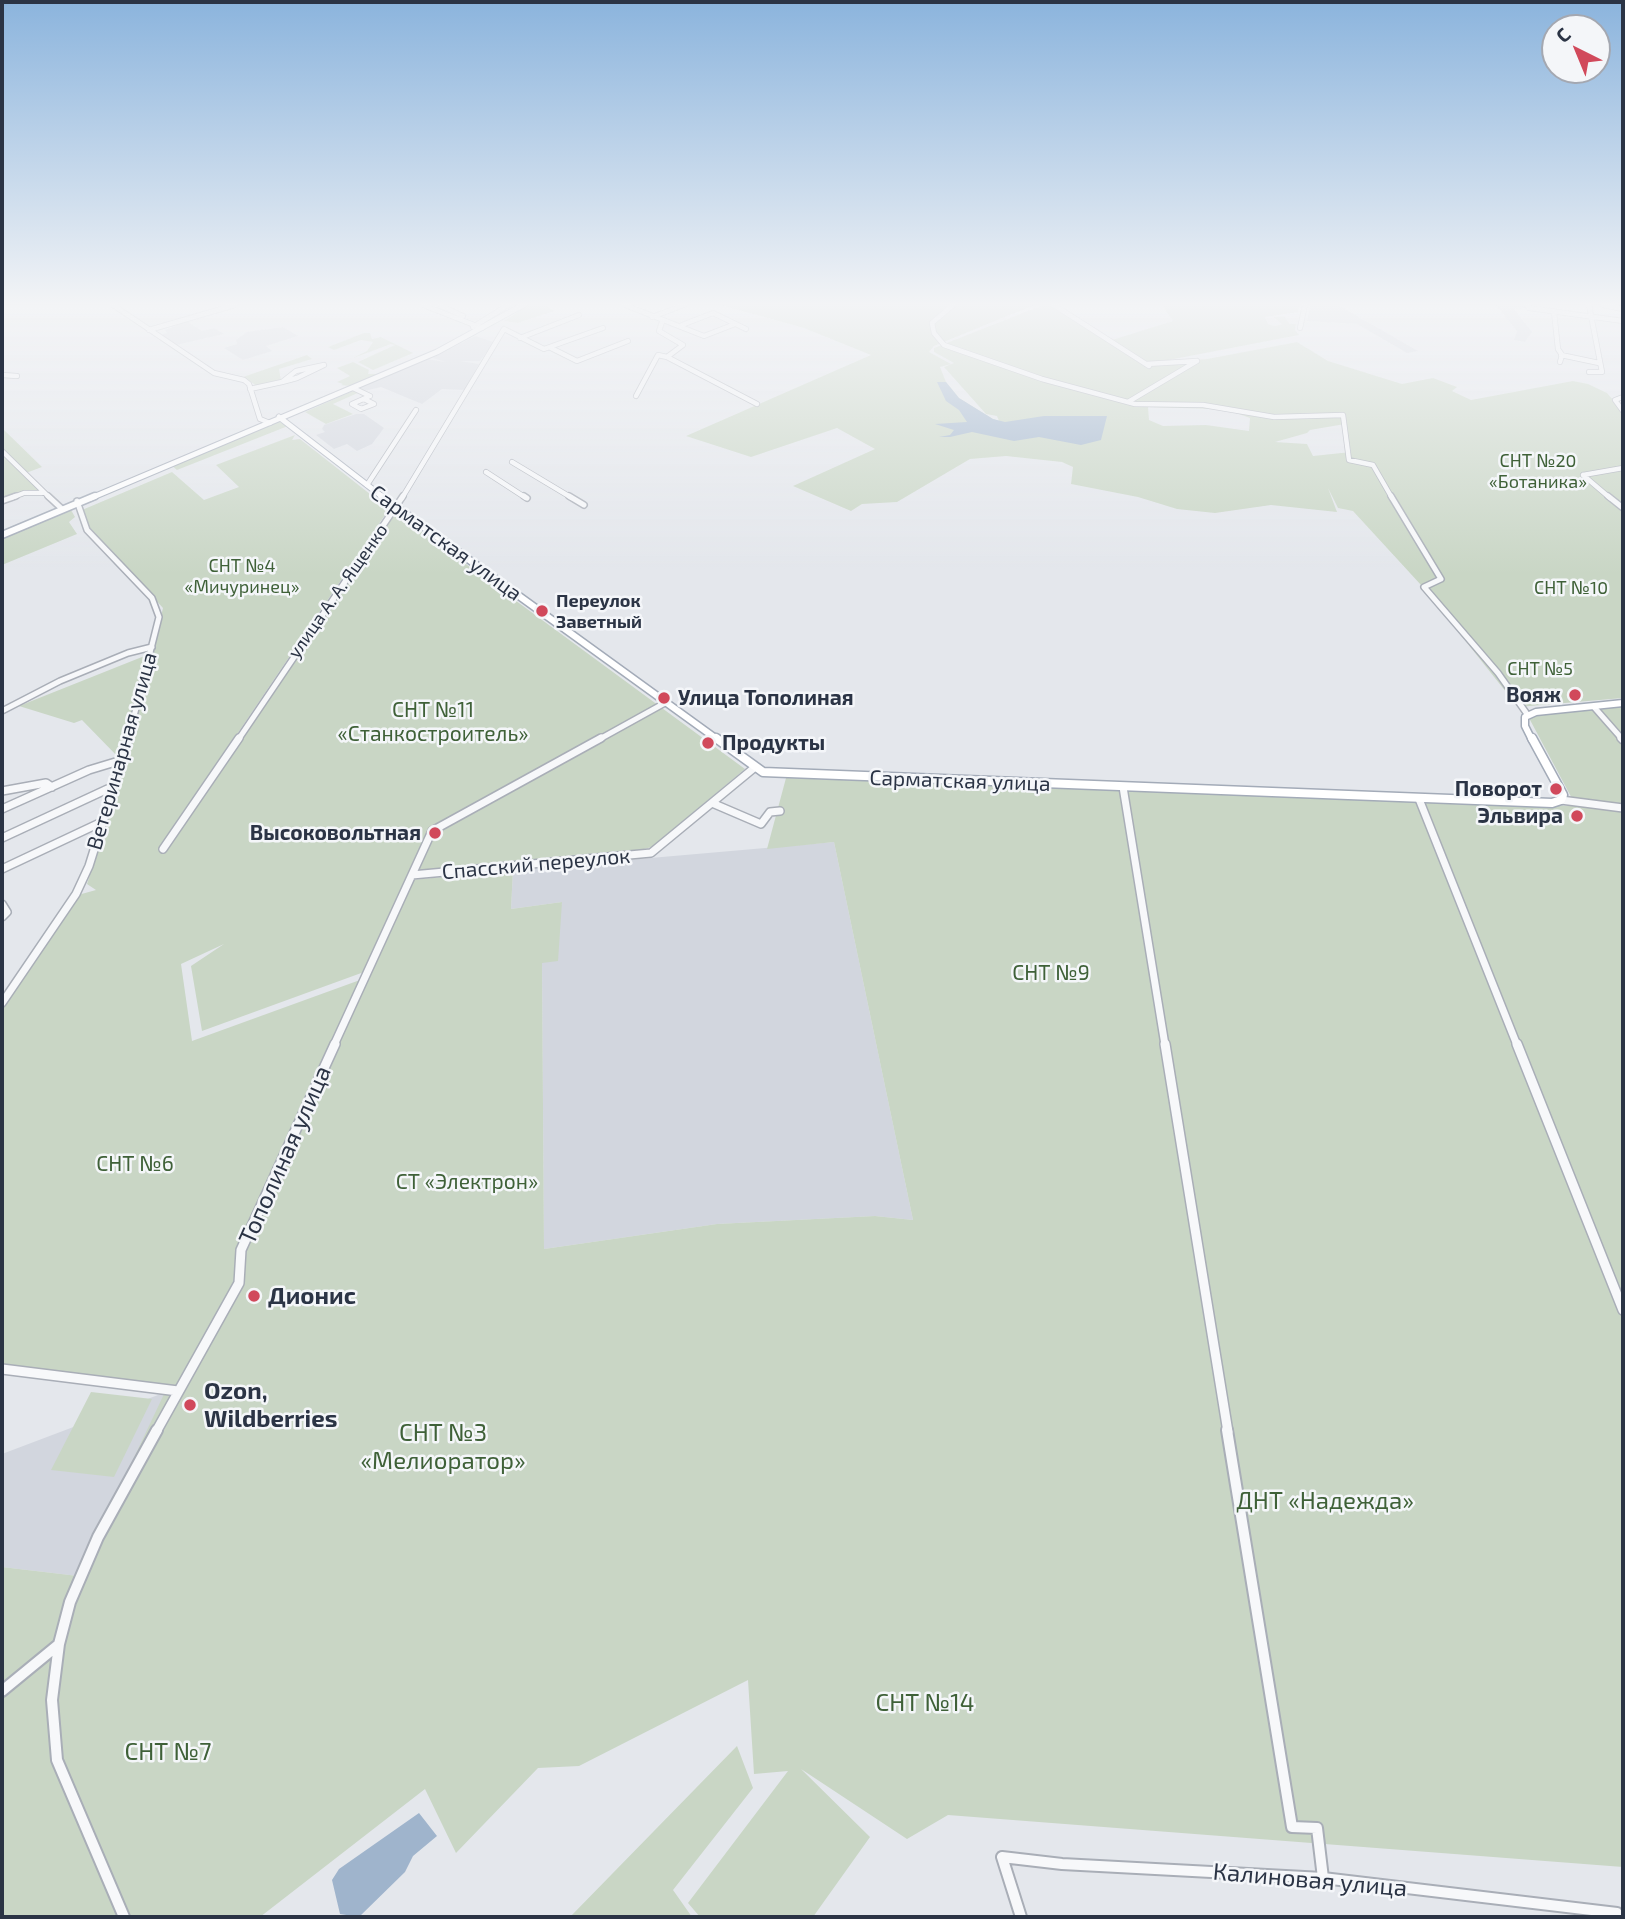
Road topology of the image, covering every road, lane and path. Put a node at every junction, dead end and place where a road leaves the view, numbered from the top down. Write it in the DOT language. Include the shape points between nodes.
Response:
graph roads {
  1 [pos="252,395"];
  2 [pos="335,395"];
  3 [pos="337,395"];
  4 [pos="367,395"];
  5 [pos="464,395"];
  6 [pos="739,395"];
  7 [pos="1100,395"];
  8 [pos="1140,395"];
  9 [pos="1623,397"];
  10 [pos="364,399"];
  11 [pos="1127,402"];
  12 [pos="757,404"];
  13 [pos="416,410"];
  14 [pos="1623,411"];
  15 [pos="280,418"];
  16 [pos="260,419"];
  17 [pos="269,422"];
  18 [pos="251,429"];
  19 [pos="2,451"];
  20 [pos="512,462"];
  21 [pos="1623,468"];
  22 [pos="486,472"];
  23 [pos="367,485"];
  24 [pos="42,493"];
  25 [pos="527,498"];
  26 [pos="2,501"];
  27 [pos="77,502"];
  28 [pos="584,505"];
  29 [pos="396,507"];
  30 [pos="61,508"];
  31 [pos="1623,509"];
  32 [pos="2,533"];
  33 [pos="152,647"];
  34 [pos="1623,703"];
  35 [pos="663,704"];
  36 [pos="1594,706"];
  37 [pos="2,711"];
  38 [pos="1527,714"];
  39 [pos="1623,740"];
  40 [pos="122,760"];
  41 [pos="754,768"];
  42 [pos="114,786"];
  43 [pos="52,787"];
  44 [pos="1123,787"];
  45 [pos="2,791"];
  46 [pos="1419,799"];
  47 [pos="1561,800"];
  48 [pos="712,803"];
  49 [pos="1623,808"];
  50 [pos="2,809"];
  51 [pos="780,811"];
  52 [pos="104,821"];
  53 [pos="2,838"];
  54 [pos="163,849"];
  55 [pos="2,869"];
  56 [pos="412,875"];
  57 [pos="2,904"];
  58 [pos="4,915"];
  59 [pos="2,1003"];
  60 [pos="1623,1310"];
  61 [pos="2,1369"];
  62 [pos="178,1391"];
  63 [pos="59,1644"];
  64 [pos="2,1691"];
  65 [pos="1323,1878"];
  66 [pos="1616,1913"];
  67 [pos="124,1917"];
  68 [pos="1021,1917"];
  1 -- 16 [label="street"];
  2 -- 15 [label="main road"];
  3 -- 15 [label="main road"];
  4 -- 10 [label="street"];
  5 -- 29 [label="street, улица А. А. Ященко"];
  6 -- 12 [label="street"];
  7 -- 11 [label="street"];
  8 -- 11 [label="street"];
  9 -- 14 [label="street" via="1615,400"];
  11 -- 38 [label="street" via="1274,416 1343,415 1349,460 1373,465 1440,579 1424,587"];
  13 -- 23 [label="street"];
  15 -- 16 [label="street"];
  15 -- 17 [label="main road"];
  15 -- 23 [label="main road, Сарматская улица"];
  16 -- 17 [label="street"];
  16 -- 18 [label="street"];
  17 -- 18 [label="main road"];
  17 -- 27 [label="main road"];
  18 -- 27 [label="main road"];
  19 -- 24 [label="street"];
  20 -- 28 [label="street"];
  21 -- 31 [label="street" via="1583,475"];
  22 -- 25 [label="street"];
  23 -- 29 [label="main road, Сарматская улица"];
  24 -- 26 [label="street" via="24,493"];
  24 -- 30 [label="street"];
  27 -- 30 [label="main road"];
  27 -- 32 [label="main road"];
  27 -- 33 [label="street, Ветеринарная улица" via="91,535 157,604"];
  29 -- 41 [label="main road, Сарматская улица"];
  29 -- 54 [label="street, улица А. А. Ященко"];
  30 -- 32 [label="main road"];
  33 -- 37 [label="street" via="60,681"];
  33 -- 40 [label="street, Ветеринарная улица"];
  34 -- 36 [label="main road"];
  35 -- 56 [label="street, Тополиная улица" via="432,831"];
  36 -- 38 [label="main road"];
  36 -- 39 [label="street"];
  38 -- 47 [label="main road" via="1525,726 1562,790"];
  40 -- 42 [label="street, Ветеринарная улица"];
  40 -- 43 [label="street"];
  41 -- 44 [label="main road, Сарматская улица" via="776,775"];
  41 -- 48 [label="street, Спасский переулок"];
  42 -- 52 [label="street, Ветеринарная улица"];
  42 -- 53 [label="street"];
  43 -- 45 [label="street" via="46,783"];
  43 -- 50 [label="street"];
  44 -- 46 [label="main road, Сарматская улица"];
  44 -- 65 [label="street" via="1293,1827 1317,1828"];
  46 -- 47 [label="main road, Сарматская улица" via="1546,804"];
  46 -- 60 [label="street"];
  47 -- 49 [label="street"];
  48 -- 51 [label="street" via="761,824 771,812"];
  48 -- 56 [label="street, Спасский переулок" via="651,853"];
  52 -- 55 [label="street"];
  52 -- 59 [label="street, Ветеринарная улица" via="82,882"];
  56 -- 62 [label="street, Тополиная улица" via="240,1250 239,1283"];
  57 -- 58 [label="street"];
  61 -- 62 [label="street"];
  62 -- 63 [label="street, Тополиная улица" via="98,1537 70,1602"];
  63 -- 64 [label="street"];
  63 -- 67 [label="street, Тополиная улица" via="52,1700 57,1760"];
  65 -- 66 [label="street, Калиновая улица"];
  65 -- 68 [label="street, Калиновая улица" via="1002,1857"];
}
